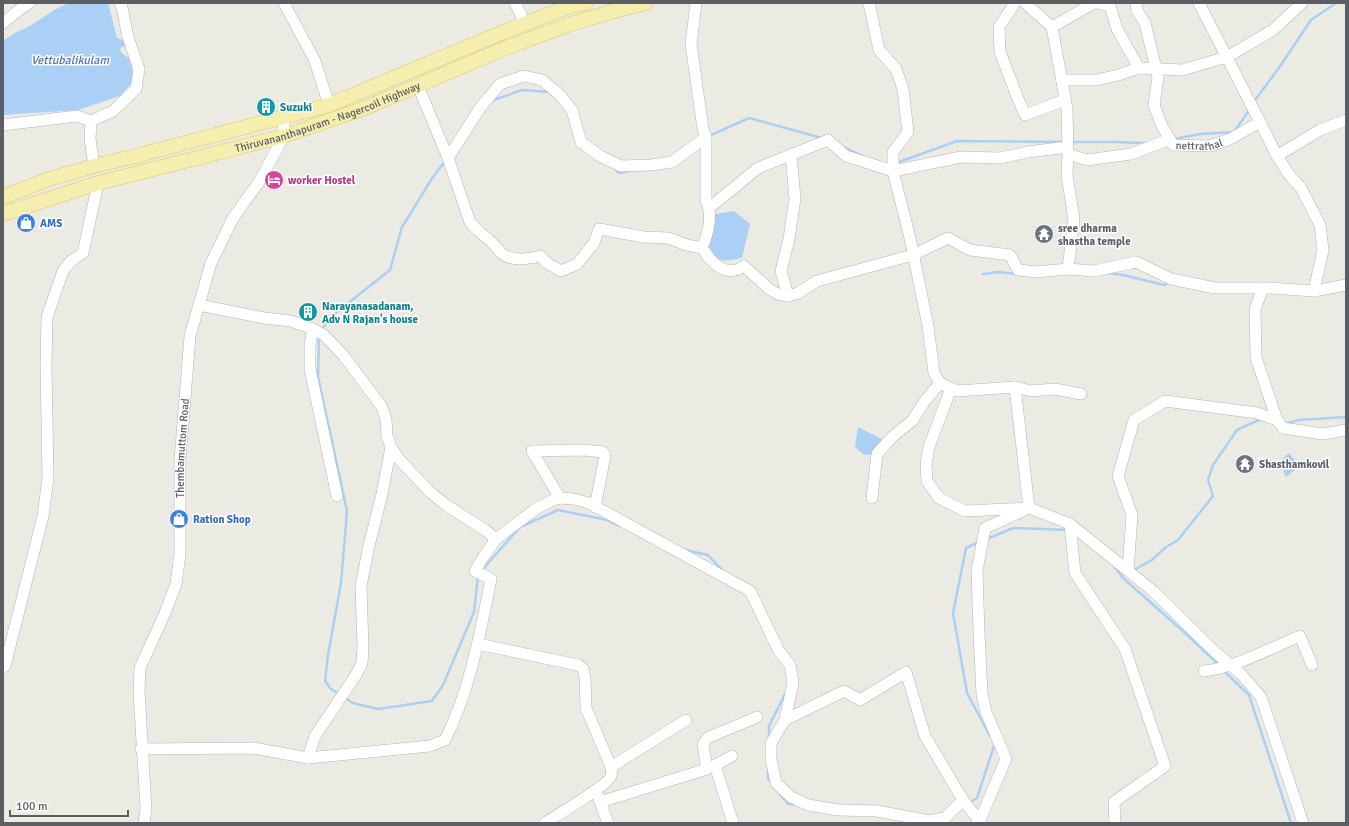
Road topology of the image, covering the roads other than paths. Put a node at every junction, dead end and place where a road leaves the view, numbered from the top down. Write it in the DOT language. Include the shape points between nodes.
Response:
graph roads {
  1 [pos="29,3"];
  2 [pos="120,3"];
  3 [pos="284,3"];
  4 [pos="515,3"];
  5 [pos="586,3"];
  6 [pos="646,3"];
  7 [pos="696,3"];
  8 [pos="869,3"];
  9 [pos="1015,3"];
  10 [pos="1025,3"];
  11 [pos="1094,3"];
  12 [pos="1097,3"];
  13 [pos="1136,3"];
  14 [pos="1199,3"];
  15 [pos="1302,3"];
  16 [pos="3,23"];
  17 [pos="525,23"];
  18 [pos="1052,27"];
  19 [pos="1227,57"];
  20 [pos="1139,68"];
  21 [pos="1156,68"];
  22 [pos="1062,80"];
  23 [pos="418,86"];
  24 [pos="1065,100"];
  25 [pos="329,105"];
  26 [pos="284,117"];
  27 [pos="1346,120"];
  28 [pos="91,121"];
  29 [pos="1260,122"];
  30 [pos="3,125"];
  31 [pos="284,136"];
  32 [pos="706,137"];
  33 [pos="1170,139"];
  34 [pos="1067,146"];
  35 [pos="791,155"];
  36 [pos="1277,156"];
  37 [pos="448,158"];
  38 [pos="94,166"];
  39 [pos="893,167"];
  40 [pos="98,183"];
  41 [pos="3,197"];
  42 [pos="709,208"];
  43 [pos="3,214"];
  44 [pos="702,248"];
  45 [pos="914,255"];
  46 [pos="1068,269"];
  47 [pos="1346,285"];
  48 [pos="1263,288"];
  49 [pos="1314,291"];
  50 [pos="788,296"];
  51 [pos="199,305"];
  52 [pos="313,329"];
  53 [pos="940,383"];
  54 [pos="1015,387"];
  55 [pos="951,388"];
  56 [pos="1081,394"];
  57 [pos="1277,420"];
  58 [pos="1346,430"];
  59 [pos="391,447"];
  60 [pos="337,496"];
  61 [pos="560,498"];
  62 [pos="872,498"];
  63 [pos="595,507"];
  64 [pos="1029,508"];
  65 [pos="1070,525"];
  66 [pos="496,539"];
  67 [pos="1128,570"];
  68 [pos="478,644"];
  69 [pos="1230,665"];
  70 [pos="1312,665"];
  71 [pos="3,667"];
  72 [pos="1204,671"];
  73 [pos="757,717"];
  74 [pos="686,720"];
  75 [pos="785,720"];
  76 [pos="142,749"];
  77 [pos="732,756"];
  78 [pos="308,758"];
  79 [pos="611,767"];
  80 [pos="596,790"];
  81 [pos="963,800"];
  82 [pos="600,802"];
  83 [pos="144,823"];
  84 [pos="545,823"];
  85 [pos="608,823"];
  86 [pos="733,823"];
  87 [pos="979,823"];
  88 [pos="1115,823"];
  89 [pos="1303,823"];
  1 -- 16 [label="street"];
  2 -- 28 [label="street" via="139,69 136,89 113,112"];
  3 -- 25 [label="street" via="315,61"];
  4 -- 17 [label="street"];
  5 -- 17 [label="main road, Thiruvananthapuram - Nagercoil Highway"];
  6 -- 23 [label="main road, Thiruvananthapuram - Nagercoil Highway" via="571,24 508,47"];
  7 -- 32 [label="street" via="691,44"];
  8 -- 39 [label="street" via="879,50 896,69 903,89 908,132 893,152"];
  9 -- 24 [label="street" via="999,27 1000,52 1025,115"];
  10 -- 18 [label="street"];
  11 -- 18 [label="street"];
  12 -- 20 [label="street" via="1110,6 1116,30"];
  13 -- 21 [label="street, nettrathal" via="1137,11 1145,23"];
  14 -- 19 [label="street"];
  15 -- 19 [label="street" via="1273,30"];
  17 -- 25 [label="main road, Thiruvananthapuram - Nagercoil Highway"];
  18 -- 22 [label="street"];
  19 -- 21 [label="street" via="1182,70"];
  19 -- 29 [label="street"];
  20 -- 21 [label="street"];
  20 -- 22 [label="street" via="1097,80"];
  21 -- 33 [label="street, nettrathal" via="1158,77 1154,105"];
  22 -- 24 [label="street"];
  23 -- 31 [label="main road, Thiruvananthapuram - Nagercoil Highway" via="365,108"];
  23 -- 37 [label="street"];
  24 -- 34 [label="street"];
  25 -- 26 [label="main road, Thiruvananthapuram - Nagercoil Highway"];
  26 -- 31 [label="street"];
  26 -- 38 [label="main road, Thiruvananthapuram - Nagercoil Highway"];
  27 -- 36 [label="street" via="1320,130"];
  28 -- 30 [label="street" via="77,116"];
  28 -- 38 [label="street" via="90,139"];
  29 -- 33 [label="street, nettrathal" via="1230,139 1210,146 1173,145"];
  29 -- 36 [label="street"];
  31 -- 40 [label="main road, Thiruvananthapuram - Nagercoil Highway"];
  31 -- 51 [label="street, Thembamuttom Road" via="259,182 233,218 211,263"];
  32 -- 37 [label="street" via="672,162 621,166 600,156 581,142 572,110 559,94 542,80 524,76 500,84 480,108"];
  32 -- 42 [label="street" via="706,201"];
  33 -- 34 [label="street" via="1131,154 1087,160"];
  34 -- 39 [label="street" via="1000,158 961,158"];
  34 -- 46 [label="street" via="1067,176 1074,219"];
  35 -- 39 [label="street" via="828,140 846,156"];
  35 -- 42 [label="street" via="758,168"];
  35 -- 50 [label="street" via="796,198 781,271"];
  36 -- 49 [label="street" via="1301,188 1320,225 1324,250"];
  37 -- 44 [label="street" via="470,222 502,254 511,258 540,256 561,271 577,264 594,243 599,230 668,238"];
  38 -- 41 [label="main road, Thiruvananthapuram - Nagercoil Highway"];
  39 -- 45 [label="street"];
  40 -- 43 [label="main road, Thiruvananthapuram - Nagercoil Highway"];
  40 -- 71 [label="street" via="83,253 71,261 63,271 47,316 48,478 43,516"];
  42 -- 44 [label="street" via="707,236"];
  44 -- 50 [label="street" via="713,263 724,270 734,271 744,266 769,289"];
  45 -- 46 [label="street" via="948,238 970,250 1010,255 1018,270 1036,272"];
  45 -- 50 [label="street" via="817,281"];
  45 -- 53 [label="street" via="934,373"];
  46 -- 48 [label="street" via="1094,271 1136,262 1171,279 1207,287"];
  47 -- 49 [label="street"];
  48 -- 49 [label="street"];
  48 -- 57 [label="street" via="1256,309 1256,358"];
  51 -- 52 [label="street" via="292,321"];
  51 -- 76 [label="street, Thembamuttom Road" via="190,336 180,460 180,554 176,584 140,668"];
  52 -- 59 [label="street" via="324,335 343,356 382,407"];
  52 -- 60 [label="street" via="310,369"];
  53 -- 55 [label="street"];
  53 -- 62 [label="street" via="912,421 892,437 877,454"];
  54 -- 55 [label="street" via="957,391"];
  54 -- 56 [label="street" via="1032,391 1055,389"];
  54 -- 64 [label="street"];
  55 -- 64 [label="street" via="929,447 927,481 939,498 965,511"];
  57 -- 58 [label="street" via="1283,428 1290,430 1323,434"];
  57 -- 67 [label="street" via="1257,412 1165,401 1134,420 1118,476 1132,515"];
  59 -- 66 [label="street" via="429,491"];
  59 -- 78 [label="street" via="361,586 362,663 315,736"];
  61 -- 63 [label="street" via="574,499"];
  61 -- 63 [label="street" via="532,451 603,452 605,456"];
  61 -- 66 [label="street" via="536,508"];
  63 -- 75 [label="street" via="750,591 779,651 790,664 793,683"];
  64 -- 65 [label="street"];
  64 -- 87 [label="street" via="986,528 977,571 982,694 986,712 1006,759"];
  65 -- 67 [label="street"];
  65 -- 88 [label="street" via="1076,573 1125,649 1166,766 1114,802"];
  66 -- 68 [label="street" via="475,571 492,579"];
  67 -- 69 [label="street"];
  68 -- 78 [label="street" via="462,701 445,740 430,746"];
  68 -- 79 [label="street" via="578,665 583,669 586,708"];
  69 -- 70 [label="street" via="1300,636"];
  69 -- 72 [label="street"];
  69 -- 89 [label="street" via="1261,698"];
  73 -- 82 [label="street" via="707,738 703,745 707,769"];
  74 -- 79 [label="street"];
  75 -- 81 [label="street" via="771,744 776,783 791,797 808,805 838,810 877,811 930,821 946,817"];
  75 -- 81 [label="street" via="844,692 860,700 906,672 925,736"];
  76 -- 78 [label="street" via="253,748"];
  76 -- 83 [label="street, Thembamuttom Road" via="146,809"];
  77 -- 86 [label="street" via="715,765"];
  79 -- 80 [label="street" via="609,780"];
  80 -- 82 [label="street"];
  80 -- 84 [label="street"];
  81 -- 87 [label="street"];
  82 -- 85 [label="street"];
}
